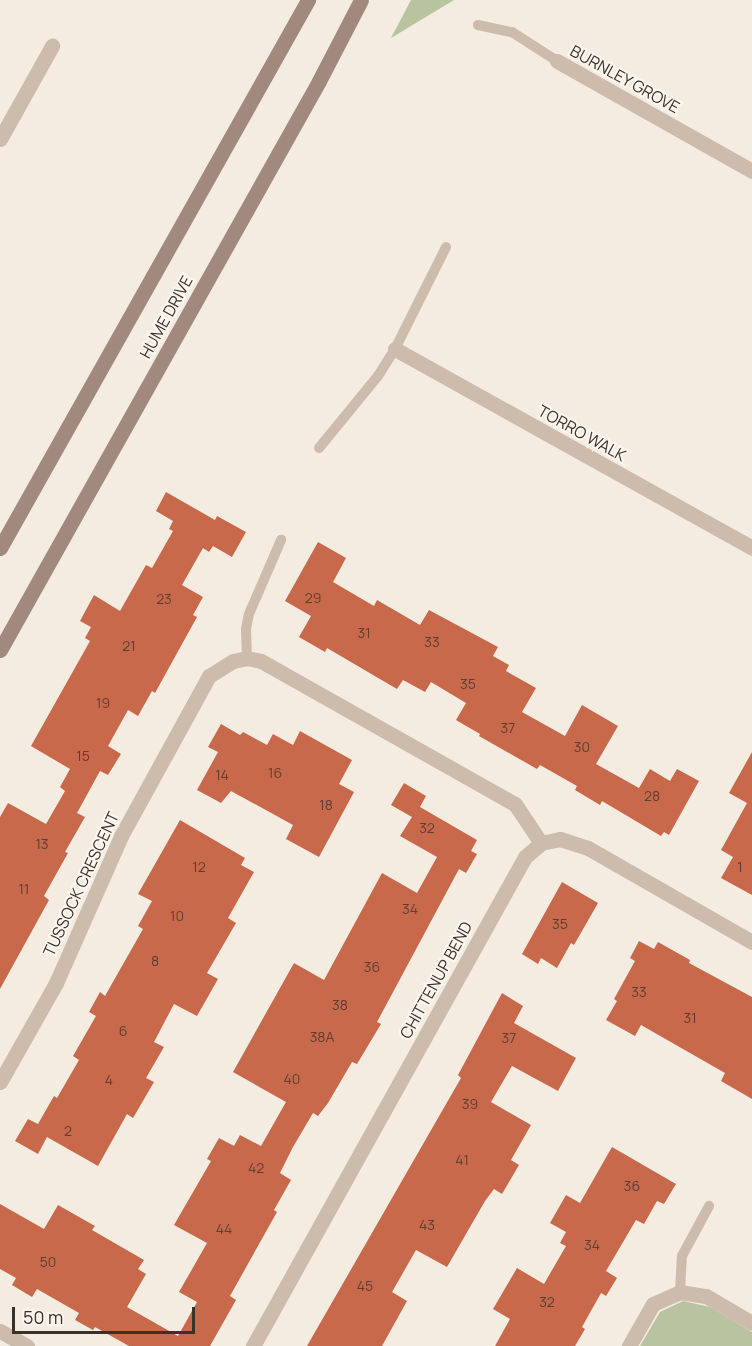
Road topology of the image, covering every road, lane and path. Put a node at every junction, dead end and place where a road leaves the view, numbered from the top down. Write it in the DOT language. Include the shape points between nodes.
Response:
graph roads {
  1 [pos="308,0"];
  2 [pos="361,0"];
  3 [pos="478,25"];
  4 [pos="52,46"];
  5 [pos="557,61"];
  6 [pos="0,139"];
  7 [pos="752,171"];
  8 [pos="446,247"];
  9 [pos="395,349"];
  10 [pos="319,448"];
  11 [pos="281,540"];
  12 [pos="0,548"];
  13 [pos="752,548"];
  14 [pos="0,650"];
  15 [pos="247,658"];
  16 [pos="542,843"];
  17 [pos="752,942"];
  18 [pos="0,1082"];
  19 [pos="709,1206"];
  20 [pos="680,1292"];
  21 [pos="752,1323"];
  22 [pos="0,1331"];
  23 [pos="27,1346"];
  24 [pos="253,1346"];
  25 [pos="629,1346"];
  1 -- 12 [label="street, HUME DRIVE"];
  2 -- 14 [label="street, HUME DRIVE"];
  3 -- 5 [label="lane, BURNLEY GROVE" via="512,32"];
  4 -- 6 [label="street"];
  5 -- 7 [label="street, BURNLEY GROVE"];
  8 -- 9 [label="lane"];
  9 -- 10 [label="lane"];
  9 -- 13 [label="street, TORRO WALK"];
  11 -- 15 [label="lane" via="249,614"];
  15 -- 16 [label="street" via="273,667 515,804"];
  15 -- 18 [label="street, TUSSOCK CRESCENT" via="219,667 209,676 121,836 56,983"];
  16 -- 17 [label="street" via="560,839 588,848"];
  16 -- 24 [label="street, CHITTENUP BEND" via="525,857"];
  19 -- 20 [label="lane" via="682,1256"];
  20 -- 21 [label="street" via="706,1296"];
  20 -- 25 [label="street" via="653,1305"];
  22 -- 23 [label="street"];
}
